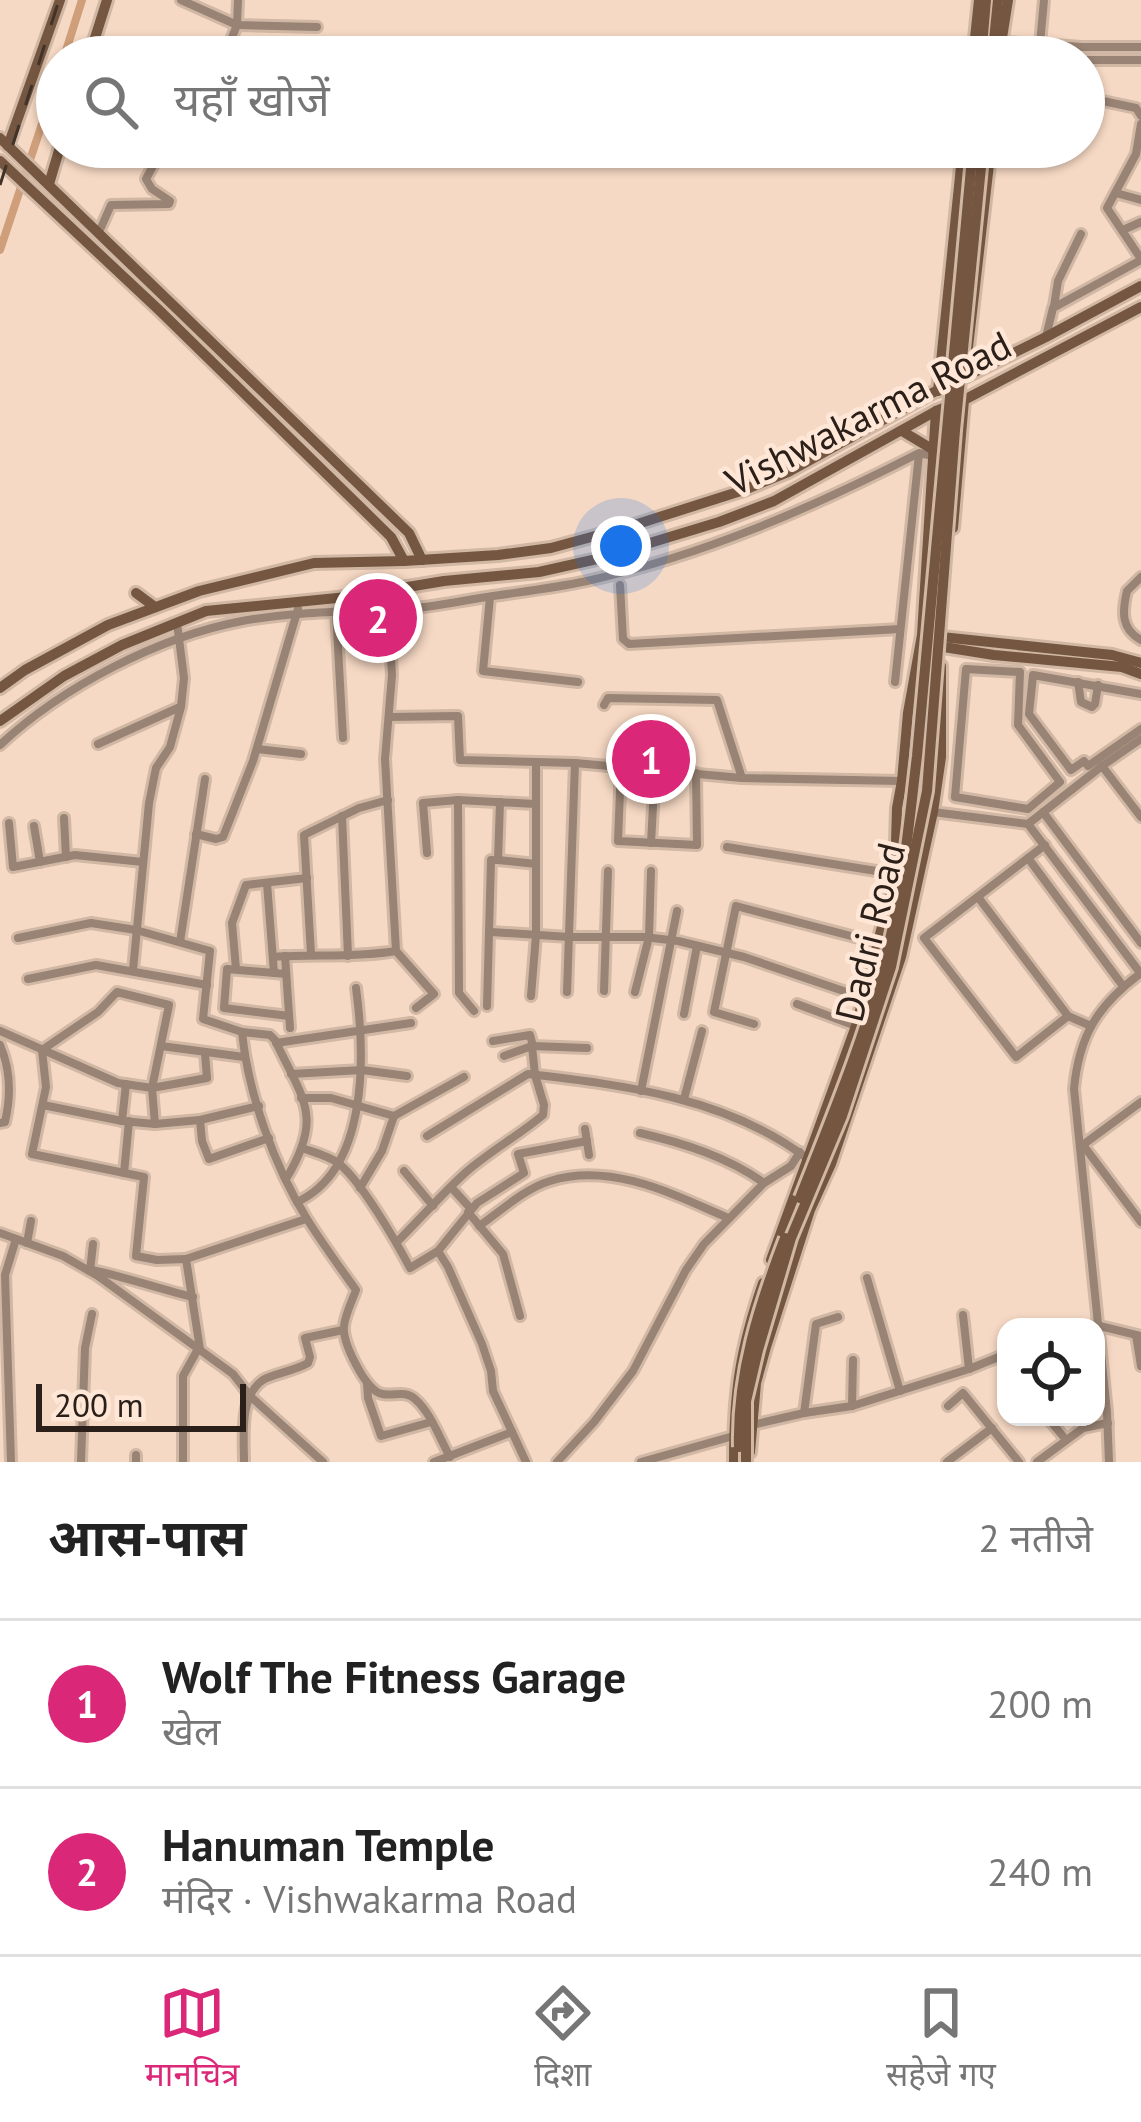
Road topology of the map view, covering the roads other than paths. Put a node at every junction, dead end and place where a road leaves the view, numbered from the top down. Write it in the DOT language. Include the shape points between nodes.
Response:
graph roads {
  1 [pos="60,0"];
  2 [pos="107,0"];
  3 [pos="181,0"];
  4 [pos="238,0"];
  5 [pos="982,0"];
  6 [pos="998,0"];
  7 [pos="1009,0"];
  8 [pos="1044,0"];
  9 [pos="236,25"];
  10 [pos="317,27"];
  11 [pos="46,36"];
  12 [pos="96,36"];
  13 [pos="232,36"];
  14 [pos="979,36"];
  15 [pos="996,36"];
  16 [pos="1002,36"];
  17 [pos="1041,36"];
  18 [pos="1141,46"];
  19 [pos="1105,47"];
  20 [pos="1105,60"];
  21 [pos="1141,60"];
  22 [pos="36,64"];
  23 [pos="1105,101"];
  24 [pos="1141,120"];
  25 [pos="6,144"];
  26 [pos="2,166"];
  27 [pos="53,168"];
  28 [pos="151,168"];
  29 [pos="961,168"];
  30 [pos="971,168"];
  31 [pos="985,168"];
  32 [pos="985,168"];
  33 [pos="48,183"];
  34 [pos="1116,194"];
  35 [pos="1141,200"];
  36 [pos="1141,222"];
  37 [pos="1123,230"];
  38 [pos="99,232"];
  39 [pos="1081,234"];
  40 [pos="1141,260"];
  41 [pos="1141,286"];
  42 [pos="1141,307"];
  43 [pos="1054,308"];
  44 [pos="1046,338"];
  45 [pos="965,377"];
  46 [pos="938,391"];
  47 [pos="964,400"];
  48 [pos="936,411"];
  49 [pos="902,431"];
  50 [pos="928,453"];
  51 [pos="959,460"];
  52 [pos="929,506"];
  53 [pos="954,508"];
  54 [pos="422,560"];
  55 [pos="404,561"];
  56 [pos="519,574"];
  57 [pos="1141,577"];
  58 [pos="620,585"];
  59 [pos="523,592"];
  60 [pos="136,593"];
  61 [pos="490,597"];
  62 [pos="1125,601"];
  63 [pos="1141,605"];
  64 [pos="298,607"];
  65 [pos="155,608"];
  66 [pos="388,609"];
  67 [pos="336,611"];
  68 [pos="177,623"];
  69 [pos="899,629"];
  70 [pos="181,639"];
  71 [pos="921,639"];
  72 [pos="1141,640"];
  73 [pos="942,642"];
  74 [pos="994,655"];
  75 [pos="898,658"];
  76 [pos="1092,659"];
  77 [pos="919,660"];
  78 [pos="1141,663"];
  79 [pos="994,671"];
  80 [pos="1141,674"];
  81 [pos="578,682"];
  82 [pos="895,682"];
  83 [pos="1078,682"];
  84 [pos="1094,684"];
  85 [pos="0,688"];
  86 [pos="1141,694"];
  87 [pos="604,705"];
  88 [pos="181,706"];
  89 [pos="388,717"];
  90 [pos="0,721"];
  91 [pos="1141,729"];
  92 [pos="343,738"];
  93 [pos="1141,739"];
  94 [pos="98,744"];
  95 [pos="0,745"];
  96 [pos="256,749"];
  97 [pos="301,754"];
  98 [pos="536,763"];
  99 [pos="575,763"];
  100 [pos="621,766"];
  101 [pos="1102,766"];
  102 [pos="655,769"];
  103 [pos="696,772"];
  104 [pos="742,778"];
  105 [pos="205,779"];
  106 [pos="902,782"];
  107 [pos="936,787"];
  108 [pos="388,800"];
  109 [pos="458,800"];
  110 [pos="500,802"];
  111 [pos="535,804"];
  112 [pos="932,812"];
  113 [pos="1043,812"];
  114 [pos="342,817"];
  115 [pos="1141,817"];
  116 [pos="64,818"];
  117 [pos="9,824"];
  118 [pos="1028,824"];
  119 [pos="34,826"];
  120 [pos="196,834"];
  121 [pos="651,843"];
  122 [pos="1045,845"];
  123 [pos="727,847"];
  124 [pos="427,853"];
  125 [pos="66,857"];
  126 [pos="1028,858"];
  127 [pos="498,860"];
  128 [pos="40,862"];
  129 [pos="143,862"];
  130 [pos="536,864"];
  131 [pos="608,871"];
  132 [pos="651,871"];
  133 [pos="895,874"];
  134 [pos="307,878"];
  135 [pos="267,883"];
  136 [pos="978,897"];
  137 [pos="676,911"];
  138 [pos="136,930"];
  139 [pos="491,932"];
  140 [pos="536,935"];
  141 [pos="568,937"];
  142 [pos="606,937"];
  143 [pos="649,937"];
  144 [pos="18,938"];
  145 [pos="672,940"];
  146 [pos="180,942"];
  147 [pos="880,943"];
  148 [pos="1141,943"];
  149 [pos="698,946"];
  150 [pos="395,951"];
  151 [pos="725,952"];
  152 [pos="311,954"];
  153 [pos="348,956"];
  154 [pos="279,957"];
  155 [pos="133,970"];
  156 [pos="236,970"];
  157 [pos="274,973"];
  158 [pos="1141,973"];
  159 [pos="286,974"];
  160 [pos="28,979"];
  161 [pos="207,985"];
  162 [pos="1123,986"];
  163 [pos="356,988"];
  164 [pos="604,991"];
  165 [pos="567,992"];
  166 [pos="635,992"];
  167 [pos="531,996"];
  168 [pos="864,997"];
  169 [pos="797,1004"];
  170 [pos="884,1004"];
  171 [pos="487,1006"];
  172 [pos="416,1008"];
  173 [pos="474,1011"];
  174 [pos="684,1014"];
  175 [pos="289,1016"];
  176 [pos="1068,1016"];
  177 [pos="411,1023"];
  178 [pos="754,1024"];
  179 [pos="856,1026"];
  180 [pos="1091,1026"];
  181 [pos="290,1028"];
  182 [pos="0,1031"];
  183 [pos="362,1031"];
  184 [pos="702,1031"];
  185 [pos="242,1032"];
  186 [pos="493,1041"];
  187 [pos="276,1043"];
  188 [pos="0,1045"];
  189 [pos="161,1046"];
  190 [pos="532,1046"];
  191 [pos="587,1048"];
  192 [pos="42,1050"];
  193 [pos="205,1054"];
  194 [pos="504,1056"];
  195 [pos="244,1057"];
  196 [pos="3,1064"];
  197 [pos="362,1070"];
  198 [pos="291,1075"];
  199 [pos="535,1075"];
  200 [pos="406,1076"];
  201 [pos="464,1077"];
  202 [pos="125,1084"];
  203 [pos="152,1088"];
  204 [pos="641,1091"];
  205 [pos="301,1098"];
  206 [pos="684,1099"];
  207 [pos="43,1105"];
  208 [pos="356,1105"];
  209 [pos="259,1106"];
  210 [pos="1139,1107"];
  211 [pos="394,1116"];
  212 [pos="200,1120"];
  213 [pos="126,1121"];
  214 [pos="0,1123"];
  215 [pos="155,1124"];
  216 [pos="585,1129"];
  217 [pos="640,1133"];
  218 [pos="427,1136"];
  219 [pos="269,1138"];
  220 [pos="587,1141"];
  221 [pos="1082,1146"];
  222 [pos="302,1148"];
  223 [pos="589,1154"];
  224 [pos="804,1155"];
  225 [pos="338,1163"];
  226 [pos="404,1172"];
  227 [pos="124,1173"];
  228 [pos="801,1175"];
  229 [pos="285,1180"];
  230 [pos="764,1183"];
  231 [pos="823,1183"];
  232 [pos="452,1187"];
  233 [pos="360,1188"];
  234 [pos="297,1202"];
  235 [pos="433,1206"];
  236 [pos="470,1211"];
  237 [pos="728,1218"];
  238 [pos="306,1219"];
  239 [pos="31,1221"];
  240 [pos="1141,1222"];
  241 [pos="479,1226"];
  242 [pos="0,1233"];
  243 [pos="16,1239"];
  244 [pos="397,1242"];
  245 [pos="27,1243"];
  246 [pos="93,1244"];
  247 [pos="438,1251"];
  248 [pos="186,1259"];
  249 [pos="90,1271"];
  250 [pos="867,1278"];
  251 [pos="3,1297"];
  252 [pos="193,1297"];
  253 [pos="92,1314"];
  254 [pos="963,1315"];
  255 [pos="520,1316"];
  256 [pos="838,1317"];
  257 [pos="1093,1318"];
  258 [pos="1105,1328"];
  259 [pos="343,1330"];
  260 [pos="1138,1335"];
  261 [pos="199,1350"];
  262 [pos="997,1358"];
  263 [pos="853,1360"];
  264 [pos="1141,1366"];
  265 [pos="969,1369"];
  266 [pos="367,1383"];
  267 [pos="900,1390"];
  268 [pos="250,1396"];
  269 [pos="1105,1403"];
  270 [pos="852,1406"];
  271 [pos="947,1406"];
  272 [pos="804,1413"];
  273 [pos="431,1422"];
  274 [pos="1108,1424"];
  275 [pos="1054,1426"];
  276 [pos="992,1428"];
  277 [pos="752,1430"];
  278 [pos="512,1432"];
  279 [pos="5,1436"];
  280 [pos="734,1436"];
  281 [pos="1066,1440"];
  282 [pos="449,1457"];
  283 [pos="11,1462"];
  284 [pos="81,1462"];
  285 [pos="183,1462"];
  286 [pos="244,1462"];
  287 [pos="323,1462"];
  288 [pos="434,1462"];
  289 [pos="526,1462"];
  290 [pos="556,1462"];
  291 [pos="641,1462"];
  292 [pos="742,1462"];
  293 [pos="947,1462"];
  294 [pos="1019,1462"];
  295 [pos="1037,1462"];
  296 [pos="1109,1462"];
  1 -- 11 [label="street"];
  2 -- 12 [label="street"];
  3 -- 9 [label="street"];
  4 -- 9 [label="street"];
  5 -- 14 [label="street"];
  6 -- 15 [label="street"];
  7 -- 16 [label="street"];
  8 -- 17 [label="street"];
  9 -- 10 [label="street"];
  9 -- 13 [label="street"];
  18 -- 19 [label="street"];
  20 -- 21 [label="street"];
  22 -- 25 [label="street"];
  23 -- 24 [label="street" via="1136,108"];
  24 -- 34 [label="street" via="1136,154"];
  25 -- 33 [label="street"];
  26 -- 55 [label="street" via="392,537"];
  27 -- 33 [label="street"];
  28 -- 38 [label="street" via="146,178 169,204 111,205"];
  29 -- 46 [label="street"];
  30 -- 292 [label="street, bridge" via="906,848 886,956 746,1357"];
  31 -- 292 [label="street, bridge" via="927,791 891,968 758,1350"];
  32 -- 45 [label="street"];
  33 -- 38 [label="street"];
  34 -- 35 [label="street"];
  34 -- 37 [label="street" via="1107,212"];
  36 -- 37 [label="street"];
  37 -- 40 [label="street"];
  38 -- 54 [label="street" via="410,533"];
  39 -- 43 [label="street"];
  40 -- 43 [label="street"];
  41 -- 44 [label="street, Vishwakarma Road"];
  42 -- 47 [label="street, Vishwakarma Road"];
  43 -- 44 [label="street"];
  44 -- 45 [label="street, Vishwakarma Road"];
  45 -- 46 [label="street, Vishwakarma Road"];
  46 -- 54 [label="street, Vishwakarma Road" via="744,490 551,548"];
  47 -- 48 [label="street, Vishwakarma Road"];
  47 -- 51 [label="street, Dadri Road"];
  48 -- 49 [label="street, Vishwakarma Road"];
  48 -- 50 [label="street, Dadri Road"];
  49 -- 50 [label="street"];
  49 -- 56 [label="street, Vishwakarma Road" via="738,515"];
  50 -- 51 [label="street"];
  50 -- 52 [label="street, Dadri Road"];
  50 -- 59 [label="street" via="722,541"];
  50 -- 69 [label="street"];
  51 -- 53 [label="street, Dadri Road"];
  52 -- 53 [label="street"];
  52 -- 71 [label="street, Dadri Road"];
  53 -- 73 [label="street, Dadri Road"];
  54 -- 55 [label="street, Vishwakarma Road"];
  55 -- 65 [label="street, Vishwakarma Road" via="314,562"];
  56 -- 59 [label="street"];
  56 -- 64 [label="street, Vishwakarma Road"];
  57 -- 62 [label="street"];
  58 -- 69 [label="street" via="629,644"];
  59 -- 61 [label="street"];
  60 -- 65 [label="street"];
  61 -- 66 [label="street"];
  61 -- 81 [label="street" via="483,671"];
  62 -- 63 [label="street"];
  62 -- 72 [label="street" via="1126,626"];
  64 -- 67 [label="street"];
  64 -- 68 [label="street, Vishwakarma Road" via="206,611"];
  64 -- 70 [label="street"];
  64 -- 96 [label="street"];
  65 -- 85 [label="street, Vishwakarma Road" via="108,625"];
  66 -- 67 [label="street"];
  66 -- 89 [label="street"];
  67 -- 92 [label="street"];
  68 -- 70 [label="street"];
  68 -- 90 [label="street, Vishwakarma Road" via="64,676"];
  69 -- 75 [label="street"];
  70 -- 88 [label="street"];
  70 -- 95 [label="street" via="78,688"];
  71 -- 73 [label="street"];
  71 -- 77 [label="street, Dadri Road"];
  73 -- 74 [label="street"];
  73 -- 76 [label="street"];
  73 -- 107 [label="street, Dadri Road"];
  74 -- 76 [label="street"];
  74 -- 79 [label="street"];
  75 -- 77 [label="street"];
  75 -- 82 [label="street"];
  76 -- 78 [label="street"];
  76 -- 80 [label="street"];
  76 -- 84 [label="street"];
  77 -- 106 [label="street, Dadri Road"];
  79 -- 79 [label="street" via="1020,672 1018,725 1060,782 1028,809 955,797 966,669"];
  83 -- 84 [label="street"];
  83 -- 84 [label="street" via="1081,702 1092,707"];
  83 -- 91 [label="street" via="1033,675 1029,714 1071,770"];
  84 -- 86 [label="street"];
  87 -- 104 [label="street" via="608,698 717,700"];
  88 -- 94 [label="street"];
  88 -- 129 [label="street" via="156,768"];
  89 -- 98 [label="street" via="458,716 460,760"];
  89 -- 108 [label="street"];
  93 -- 101 [label="street"];
  96 -- 97 [label="street"];
  96 -- 120 [label="street" via="223,837"];
  98 -- 99 [label="street"];
  98 -- 111 [label="street"];
  99 -- 100 [label="street"];
  99 -- 141 [label="street"];
  100 -- 102 [label="street"];
  100 -- 121 [label="street" via="618,841"];
  101 -- 113 [label="street"];
  101 -- 115 [label="street"];
  102 -- 103 [label="street"];
  102 -- 121 [label="street"];
  103 -- 104 [label="street"];
  103 -- 121 [label="street" via="697,845"];
  104 -- 106 [label="street"];
  105 -- 120 [label="street"];
  106 -- 107 [label="street"];
  106 -- 133 [label="street, Dadri Road"];
  107 -- 112 [label="street, Dadri Road"];
  108 -- 114 [label="street"];
  108 -- 150 [label="street"];
  109 -- 110 [label="street"];
  109 -- 124 [label="street" via="423,803"];
  109 -- 173 [label="street" via="459,993"];
  110 -- 111 [label="street"];
  110 -- 127 [label="street"];
  111 -- 130 [label="street"];
  112 -- 118 [label="street"];
  112 -- 170 [label="street, Dadri Road"];
  113 -- 118 [label="street"];
  113 -- 148 [label="street"];
  114 -- 134 [label="street" via="304,835"];
  114 -- 153 [label="street"];
  116 -- 125 [label="street"];
  117 -- 128 [label="street" via="13,867"];
  118 -- 122 [label="street"];
  119 -- 128 [label="street"];
  120 -- 146 [label="street"];
  122 -- 126 [label="street"];
  122 -- 158 [label="street"];
  123 -- 133 [label="street"];
  125 -- 128 [label="street"];
  125 -- 129 [label="street"];
  126 -- 136 [label="street"];
  126 -- 162 [label="street"];
  127 -- 130 [label="street"];
  127 -- 139 [label="street" via="491,860"];
  129 -- 138 [label="street"];
  130 -- 140 [label="street"];
  131 -- 142 [label="street"];
  132 -- 143 [label="street"];
  133 -- 147 [label="street, Dadri Road"];
  134 -- 135 [label="street"];
  134 -- 152 [label="street"];
  135 -- 154 [label="street"];
  135 -- 156 [label="street" via="246,885 232,923"];
  136 -- 176 [label="street"];
  136 -- 176 [label="street" via="924,938 1016,1057"];
  137 -- 145 [label="street"];
  138 -- 144 [label="street" via="91,923"];
  138 -- 146 [label="street"];
  138 -- 155 [label="street"];
  139 -- 140 [label="street"];
  139 -- 171 [label="street"];
  140 -- 141 [label="street"];
  140 -- 167 [label="street"];
  141 -- 142 [label="street"];
  141 -- 165 [label="street"];
  142 -- 143 [label="street"];
  142 -- 164 [label="street"];
  143 -- 145 [label="street"];
  143 -- 166 [label="street"];
  145 -- 149 [label="street"];
  145 -- 204 [label="street"];
  146 -- 161 [label="street" via="211,951"];
  147 -- 151 [label="street" via="736,906"];
  147 -- 168 [label="street, Dadri Road"];
  149 -- 151 [label="street"];
  149 -- 174 [label="street"];
  150 -- 153 [label="street"];
  150 -- 172 [label="street" via="434,994"];
  151 -- 168 [label="street"];
  151 -- 178 [label="street" via="714,1012"];
  152 -- 153 [label="street"];
  152 -- 154 [label="street"];
  154 -- 157 [label="street"];
  154 -- 159 [label="street"];
  155 -- 160 [label="street" via="96,965"];
  155 -- 161 [label="street"];
  156 -- 157 [label="street"];
  156 -- 175 [label="street" via="227,969 224,1008"];
  157 -- 159 [label="street"];
  158 -- 162 [label="street"];
  159 -- 175 [label="street"];
  161 -- 185 [label="street" via="203,1019"];
  162 -- 180 [label="street"];
  163 -- 183 [label="street"];
  168 -- 170 [label="street"];
  168 -- 179 [label="street, Dadri Road"];
  169 -- 179 [label="street"];
  170 -- 231 [label="street, Dadri Road"];
  175 -- 181 [label="street"];
  176 -- 180 [label="street"];
  177 -- 183 [label="street"];
  179 -- 224 [label="street, Dadri Road"];
  180 -- 221 [label="street" via="1074,1089"];
  182 -- 192 [label="street"];
  183 -- 187 [label="street"];
  183 -- 197 [label="street"];
  184 -- 206 [label="street"];
  185 -- 187 [label="street"];
  185 -- 195 [label="street"];
  186 -- 190 [label="street" via="530,1035"];
  187 -- 198 [label="street"];
  188 -- 196 [label="street"];
  189 -- 192 [label="street" via="170,1005 118,992"];
  189 -- 193 [label="street"];
  189 -- 203 [label="street"];
  190 -- 191 [label="street"];
  190 -- 194 [label="street"];
  190 -- 199 [label="street"];
  192 -- 202 [label="street"];
  192 -- 207 [label="street"];
  193 -- 195 [label="street"];
  193 -- 203 [label="street" via="208,1078"];
  195 -- 209 [label="street"];
  196 -- 214 [label="street" via="10,1093"];
  197 -- 198 [label="street"];
  197 -- 200 [label="street"];
  197 -- 208 [label="street"];
  198 -- 205 [label="street"];
  199 -- 204 [label="street"];
  199 -- 218 [label="street"];
  199 -- 232 [label="street" via="542,1114"];
  201 -- 211 [label="street"];
  202 -- 203 [label="street"];
  202 -- 213 [label="street"];
  203 -- 215 [label="street"];
  204 -- 206 [label="street"];
  205 -- 208 [label="street"];
  205 -- 222 [label="street" via="309,1117"];
  206 -- 224 [label="street"];
  207 -- 213 [label="street"];
  207 -- 227 [label="street" via="32,1154"];
  208 -- 211 [label="street"];
  208 -- 225 [label="street"];
  209 -- 212 [label="street"];
  209 -- 219 [label="street"];
  210 -- 221 [label="street"];
  211 -- 233 [label="street"];
  212 -- 215 [label="street"];
  212 -- 219 [label="street" via="209,1159"];
  213 -- 215 [label="street"];
  213 -- 227 [label="street"];
  216 -- 220 [label="street"];
  217 -- 230 [label="street" via="709,1154"];
  219 -- 229 [label="street"];
  220 -- 223 [label="street"];
  220 -- 236 [label="street" via="518,1154 524,1173"];
  221 -- 240 [label="street"];
  221 -- 257 [label="street"];
  222 -- 225 [label="street"];
  222 -- 229 [label="street"];
  224 -- 228 [label="street, Dadri Road"];
  224 -- 230 [label="street"];
  225 -- 233 [label="street"];
  225 -- 234 [label="street"];
  226 -- 235 [label="street"];
  227 -- 248 [label="street" via="144,1177 136,1256"];
  228 -- 231 [label="street"];
  228 -- 280 [label="street, Dadri Road" via="743,1347"];
  229 -- 234 [label="street"];
  230 -- 237 [label="street"];
  231 -- 277 [label="street, Dadri Road" via="761,1365"];
  232 -- 235 [label="street"];
  232 -- 236 [label="street"];
  233 -- 244 [label="street"];
  234 -- 238 [label="street"];
  235 -- 244 [label="street"];
  236 -- 241 [label="street"];
  236 -- 247 [label="street"];
  237 -- 241 [label="street" via="658,1188 591,1174 533,1188"];
  237 -- 290 [label="street" via="686,1270 632,1371"];
  238 -- 248 [label="street"];
  238 -- 259 [label="street" via="356,1290"];
  239 -- 245 [label="street"];
  241 -- 255 [label="street" via="503,1253"];
  242 -- 243 [label="street"];
  243 -- 245 [label="street"];
  243 -- 251 [label="street"];
  244 -- 247 [label="street" via="411,1269"];
  245 -- 249 [label="street"];
  246 -- 249 [label="street"];
  247 -- 278 [label="street"];
  248 -- 252 [label="street"];
  249 -- 252 [label="street"];
  249 -- 261 [label="street"];
  250 -- 267 [label="street"];
  251 -- 279 [label="street"];
  252 -- 261 [label="street"];
  253 -- 284 [label="street"];
  254 -- 265 [label="street"];
  256 -- 272 [label="street" via="816,1324"];
  258 -- 260 [label="street"];
  259 -- 266 [label="street"];
  259 -- 268 [label="street" via="305,1338 308,1363 263,1381"];
  260 -- 264 [label="street"];
  261 -- 268 [label="street"];
  261 -- 285 [label="street" via="183,1376"];
  262 -- 265 [label="street"];
  263 -- 270 [label="street"];
  265 -- 267 [label="street"];
  266 -- 273 [label="street" via="382,1394 410,1395"];
  266 -- 273 [label="street" via="381,1436"];
  267 -- 270 [label="street"];
  268 -- 286 [label="street"];
  268 -- 287 [label="street"];
  269 -- 274 [label="street"];
  270 -- 272 [label="street"];
  271 -- 276 [label="street" via="963,1393"];
  272 -- 277 [label="street"];
  273 -- 282 [label="street"];
  274 -- 281 [label="street"];
  274 -- 296 [label="street"];
  275 -- 281 [label="street"];
  276 -- 293 [label="street"];
  276 -- 294 [label="street"];
  277 -- 280 [label="street"];
  277 -- 292 [label="street, Dadri Road"];
  278 -- 282 [label="street"];
  278 -- 289 [label="street"];
  279 -- 283 [label="street"];
  280 -- 291 [label="street"];
  280 -- 292 [label="street, Dadri Road"];
  281 -- 295 [label="street"];
  282 -- 288 [label="street"];
}
